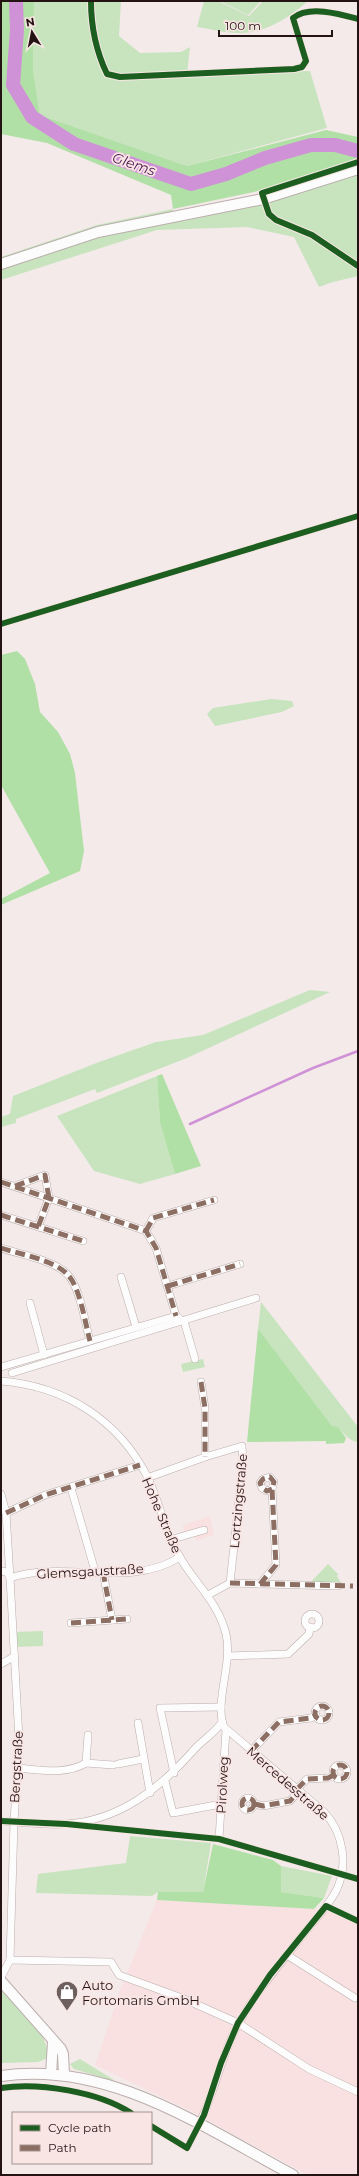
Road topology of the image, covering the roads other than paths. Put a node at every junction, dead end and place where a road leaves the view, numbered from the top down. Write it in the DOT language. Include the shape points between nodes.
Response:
graph roads {
  1 [pos="358,169"];
  2 [pos="1,264"];
  3 [pos="1,1182"];
  4 [pos="14,1186"];
  5 [pos="49,1198"];
  6 [pos="214,1200"];
  7 [pos="1,1215"];
  8 [pos="38,1227"];
  9 [pos="146,1230"];
  10 [pos="82,1241"];
  11 [pos="1,1248"];
  12 [pos="240,1264"];
  13 [pos="121,1277"];
  14 [pos="168,1286"];
  15 [pos="256,1298"];
  16 [pos="30,1303"];
  17 [pos="176,1316"];
  18 [pos="184,1321"];
  19 [pos="136,1327"];
  20 [pos="90,1341"];
  21 [pos="44,1355"];
  22 [pos="195,1359"];
  23 [pos="1,1367"];
  24 [pos="12,1373"];
  25 [pos="1,1381"];
  26 [pos="201,1382"];
  27 [pos="205,1457"];
  28 [pos="140,1464"];
  29 [pos="148,1478"];
  30 [pos="71,1488"];
  31 [pos="272,1489"];
  32 [pos="1,1494"];
  33 [pos="4,1515"];
  34 [pos="204,1530"];
  35 [pos="173,1539"];
  36 [pos="180,1556"];
  37 [pos="1,1571"];
  38 [pos="99,1572"];
  39 [pos="10,1578"];
  40 [pos="230,1583"];
  41 [pos="260,1584"];
  42 [pos="338,1586"];
  43 [pos="208,1595"];
  44 [pos="127,1619"];
  45 [pos="112,1620"];
  46 [pos="71,1623"];
  47 [pos="310,1627"];
  48 [pos="15,1656"];
  49 [pos="228,1656"];
  50 [pos="1,1664"];
  51 [pos="221,1707"];
  52 [pos="316,1715"];
  53 [pos="222,1722"];
  54 [pos="138,1723"];
  55 [pos="226,1730"];
  56 [pos="88,1735"];
  57 [pos="251,1751"];
  58 [pos="143,1759"];
  59 [pos="86,1763"];
  60 [pos="18,1768"];
  61 [pos="174,1772"];
  62 [pos="334,1775"];
  63 [pos="165,1780"];
  64 [pos="298,1790"];
  65 [pos="150,1793"];
  66 [pos="221,1804"];
  67 [pos="254,1804"];
  68 [pos="1,1821"];
  69 [pos="14,1822"];
  70 [pos="219,1839"];
  71 [pos="287,1955"];
  72 [pos="10,1960"];
  73 [pos="1,1977"];
  74 [pos="1,1981"];
  75 [pos="355,1998"];
  76 [pos="238,2023"];
  77 [pos="53,2042"];
  78 [pos="52,2074"];
  79 [pos="64,2074"];
  80 [pos="1,2076"];
  81 [pos="358,2092"];
  82 [pos="200,2122"];
  83 [pos="293,2175"];
  1 -- 2 [label="street" via="263,199 98,232"];
  3 -- 4 [label="street"];
  4 -- 5 [label="street"];
  4 -- 5 [label="street" via="45,1176"];
  5 -- 8 [label="street"];
  5 -- 9 [label="street"];
  6 -- 9 [label="street" via="153,1218"];
  7 -- 8 [label="street"];
  8 -- 10 [label="street"];
  9 -- 14 [label="street" via="156,1248"];
  11 -- 20 [label="street" via="52,1265 67,1274 76,1289"];
  12 -- 14 [label="street"];
  13 -- 19 [label="street"];
  14 -- 17 [label="street"];
  15 -- 18 [label="street"];
  16 -- 21 [label="street"];
  17 -- 18 [label="street"];
  17 -- 19 [label="street"];
  18 -- 22 [label="street"];
  18 -- 24 [label="street"];
  19 -- 20 [label="street"];
  20 -- 21 [label="street"];
  21 -- 23 [label="street"];
  25 -- 28 [label="street, Hohe Straße" via="50,1390 80,1404 126,1441"];
  26 -- 27 [label="street" via="205,1408"];
  27 -- 29 [label="street, Lortzingstraße"];
  27 -- 40 [label="street, Lortzingstraße" via="242,1446"];
  28 -- 29 [label="street, Hohe Straße"];
  28 -- 30 [label="street"];
  29 -- 35 [label="street, Hohe Straße"];
  30 -- 33 [label="street" via="45,1495"];
  30 -- 38 [label="street"];
  31 -- 41 [label="street" via="276,1565"];
  32 -- 33 [label="street, Bergstraße"];
  33 -- 39 [label="street, Bergstraße"];
  34 -- 35 [label="street"];
  35 -- 36 [label="street, Hohe Straße"];
  36 -- 38 [label="street, Glemsgaustraße" via="171,1562 152,1567 124,1572"];
  36 -- 43 [label="street, Hohe Straße"];
  37 -- 39 [label="street" via="7,1572"];
  38 -- 39 [label="street, Glemsgaustraße" via="45,1573"];
  38 -- 45 [label="street"];
  39 -- 48 [label="street, Bergstraße"];
  40 -- 41 [label="street"];
  40 -- 43 [label="street"];
  41 -- 42 [label="street"];
  43 -- 49 [label="street, Hohe Straße" via="222,1621"];
  44 -- 45 [label="street"];
  45 -- 46 [label="street"];
  47 -- 49 [label="street" via="309,1634 288,1654"];
  48 -- 50 [label="street"];
  48 -- 60 [label="street, Bergstraße"];
  49 -- 51 [label="street, Hohe Straße"];
  51 -- 53 [label="street, Hohe Straße"];
  51 -- 61 [label="street" via="160,1708"];
  52 -- 57 [label="street" via="312,1718 279,1722"];
  53 -- 55 [label="street, Mercedesstraße"];
  53 -- 61 [label="street"];
  54 -- 58 [label="street"];
  55 -- 57 [label="street, Mercedesstraße"];
  55 -- 66 [label="street, Pirolweg"];
  56 -- 59 [label="street"];
  57 -- 64 [label="street, Mercedesstraße"];
  58 -- 59 [label="street" via="115,1764"];
  58 -- 65 [label="street"];
  59 -- 60 [label="street" via="69,1770"];
  60 -- 69 [label="street, Bergstraße"];
  61 -- 63 [label="street"];
  62 -- 64 [label="street" via="328,1778 307,1779"];
  63 -- 65 [label="street"];
  63 -- 66 [label="street" via="173,1813"];
  64 -- 67 [label="street" via="290,1801 263,1806"];
  64 -- 71 [label="street, Mercedesstraße" via="334,1824 341,1843 342,1862 336,1890"];
  65 -- 69 [label="street" via="91,1820 66,1824"];
  66 -- 70 [label="street, Pirolweg"];
  68 -- 69 [label="street"];
  69 -- 72 [label="street, Bergstraße"];
  71 -- 75 [label="street"];
  71 -- 76 [label="street, Mercedesstraße"];
  72 -- 73 [label="street, Bergstraße"];
  72 -- 76 [label="street" via="111,1962 119,1975 182,1998"];
  74 -- 77 [label="street"];
  76 -- 81 [label="street" via="309,2069"];
  76 -- 82 [label="street, Mercedesstraße"];
  77 -- 78 [label="street"];
  77 -- 79 [label="street" via="63,2054"];
  78 -- 79 [label="street"];
  78 -- 80 [label="street"];
  79 -- 82 [label="street" via="114,2087"];
  82 -- 83 [label="street"];
}
